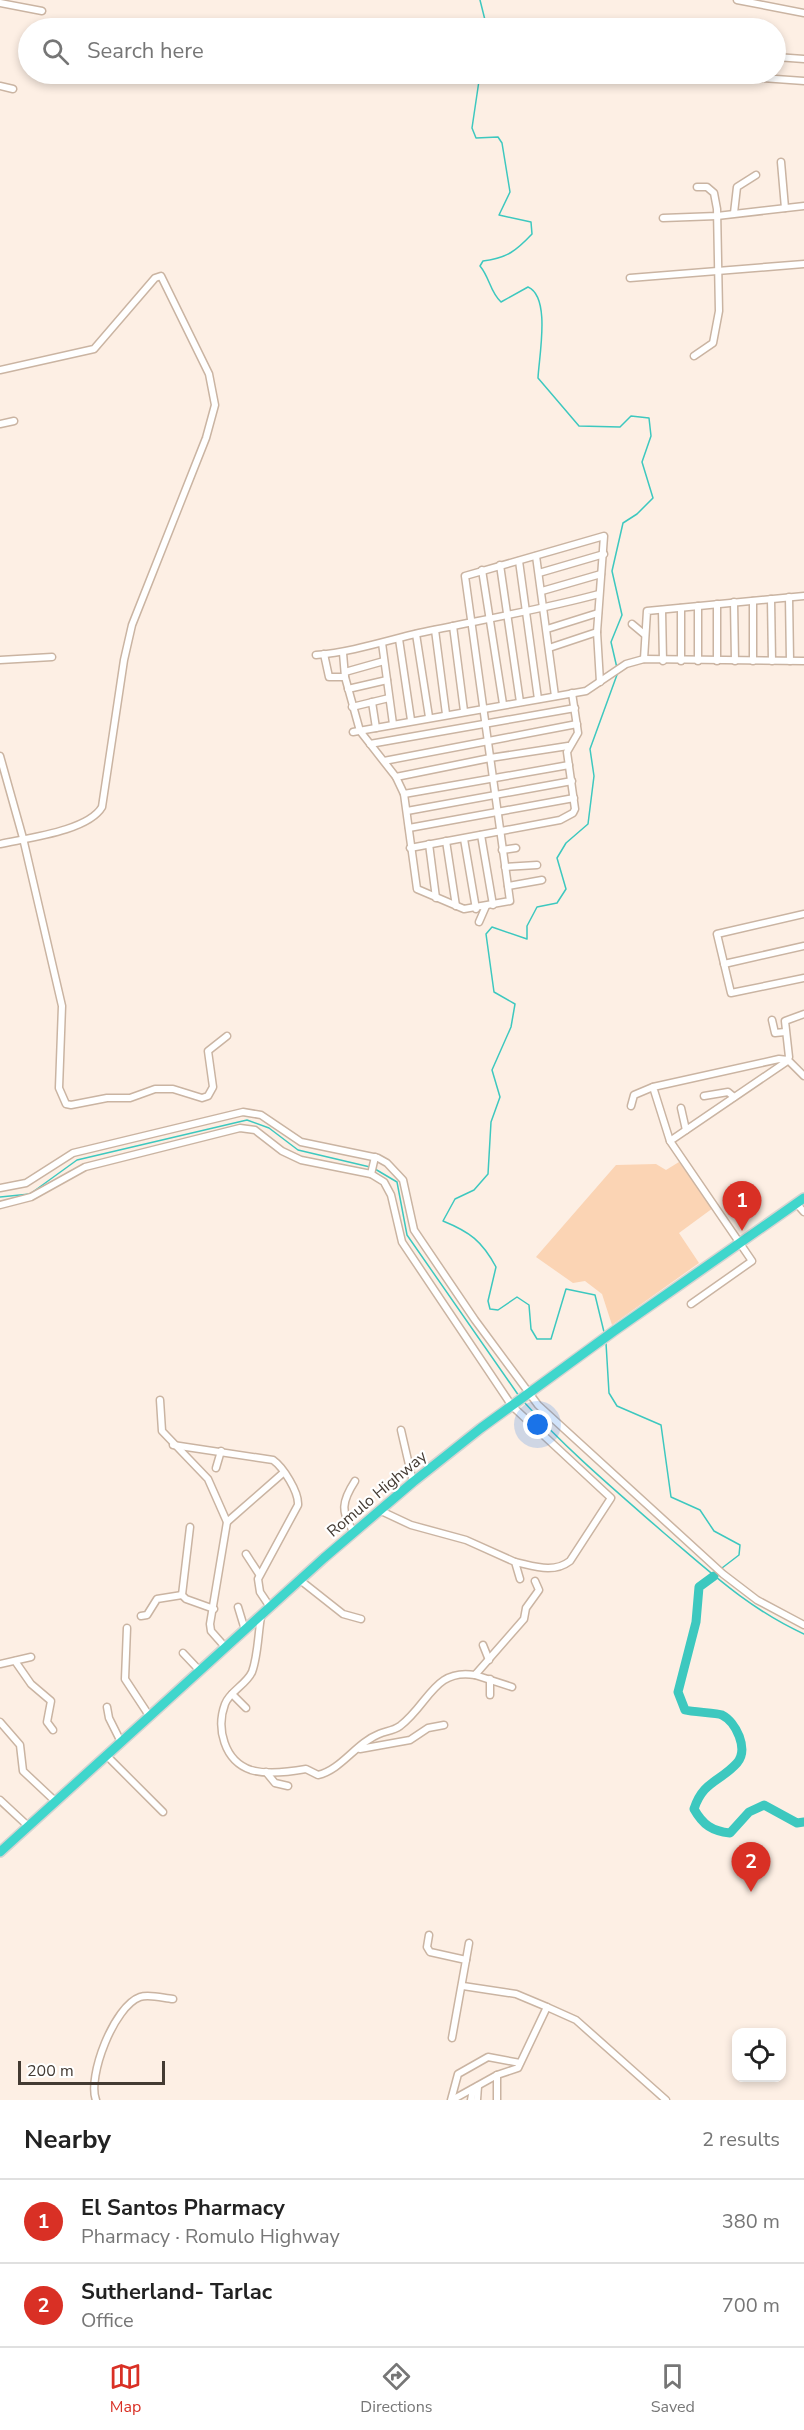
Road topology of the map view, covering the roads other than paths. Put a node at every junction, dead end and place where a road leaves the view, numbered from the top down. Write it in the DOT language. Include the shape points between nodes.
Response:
graph roads {
  1 [pos="737,0"];
  2 [pos="0,3"];
  3 [pos="42,11"];
  4 [pos="804,13"];
  5 [pos="786,58"];
  6 [pos="804,59"];
  7 [pos="786,80"];
  8 [pos="804,81"];
  9 [pos="0,86"];
  10 [pos="13,89"];
  11 [pos="781,162"];
  12 [pos="756,175"];
  13 [pos="697,187"];
  14 [pos="804,206"];
  15 [pos="784,208"];
  16 [pos="734,213"];
  17 [pos="717,216"];
  18 [pos="663,218"];
  19 [pos="804,264"];
  20 [pos="719,272"];
  21 [pos="630,278"];
  22 [pos="694,356"];
  23 [pos="0,370"];
  24 [pos="14,421"];
  25 [pos="0,424"];
  26 [pos="604,554"];
  27 [pos="536,556"];
  28 [pos="519,561"];
  29 [pos="500,566"];
  30 [pos="482,570"];
  31 [pos="539,573"];
  32 [pos="601,574"];
  33 [pos="542,591"];
  34 [pos="599,594"];
  35 [pos="804,596"];
  36 [pos="789,597"];
  37 [pos="771,599"];
  38 [pos="753,601"];
  39 [pos="734,602"];
  40 [pos="717,604"];
  41 [pos="698,606"];
  42 [pos="681,608"];
  43 [pos="544,609"];
  44 [pos="662,610"];
  45 [pos="526,612"];
  46 [pos="598,613"];
  47 [pos="508,616"];
  48 [pos="490,619"];
  49 [pos="471,623"];
  50 [pos="632,624"];
  51 [pos="453,626"];
  52 [pos="547,629"];
  53 [pos="435,630"];
  54 [pos="597,632"];
  55 [pos="416,634"];
  56 [pos="644,634"];
  57 [pos="399,639"];
  58 [pos="382,643"];
  59 [pos="549,648"];
  60 [pos="343,652"];
  61 [pos="52,657"];
  62 [pos="644,659"];
  63 [pos="0,660"];
  64 [pos="663,661"];
  65 [pos="681,661"];
  66 [pos="698,661"];
  67 [pos="717,661"];
  68 [pos="735,661"];
  69 [pos="753,661"];
  70 [pos="772,661"];
  71 [pos="790,661"];
  72 [pos="804,661"];
  73 [pos="384,662"];
  74 [pos="345,675"];
  75 [pos="387,680"];
  76 [pos="600,682"];
  77 [pos="348,689"];
  78 [pos="572,693"];
  79 [pos="555,696"];
  80 [pos="389,698"];
  81 [pos="538,699"];
  82 [pos="372,702"];
  83 [pos="520,702"];
  84 [pos="503,705"];
  85 [pos="352,707"];
  86 [pos="482,708"];
  87 [pos="575,708"];
  88 [pos="464,711"];
  89 [pos="447,714"];
  90 [pos="429,717"];
  91 [pos="411,720"];
  92 [pos="484,723"];
  93 [pos="393,724"];
  94 [pos="577,724"];
  95 [pos="376,728"];
  96 [pos="356,731"];
  97 [pos="487,740"];
  98 [pos="370,744"];
  99 [pos="568,747"];
  100 [pos="0,756"];
  101 [pos="490,758"];
  102 [pos="384,761"];
  103 [pos="569,765"];
  104 [pos="396,777"];
  105 [pos="492,777"];
  106 [pos="572,781"];
  107 [pos="404,794"];
  108 [pos="495,796"];
  109 [pos="574,798"];
  110 [pos="407,811"];
  111 [pos="497,813"];
  112 [pos="409,828"];
  113 [pos="500,832"];
  114 [pos="482,835"];
  115 [pos="23,838"];
  116 [pos="464,838"];
  117 [pos="446,842"];
  118 [pos="0,844"];
  119 [pos="429,844"];
  120 [pos="410,848"];
  121 [pos="516,848"];
  122 [pos="502,850"];
  123 [pos="537,865"];
  124 [pos="505,867"];
  125 [pos="542,880"];
  126 [pos="508,886"];
  127 [pos="436,898"];
  128 [pos="456,906"];
  129 [pos="490,906"];
  130 [pos="464,909"];
  131 [pos="476,909"];
  132 [pos="804,914"];
  133 [pos="461,917"];
  134 [pos="479,922"];
  135 [pos="804,946"];
  136 [pos="724,964"];
  137 [pos="804,978"];
  138 [pos="804,1014"];
  139 [pos="772,1020"];
  140 [pos="785,1032"];
  141 [pos="227,1036"];
  142 [pos="788,1060"];
  143 [pos="804,1076"];
  144 [pos="653,1087"];
  145 [pos="704,1096"];
  146 [pos="734,1097"];
  147 [pos="631,1106"];
  148 [pos="681,1108"];
  149 [pos="686,1130"];
  150 [pos="670,1141"];
  151 [pos="375,1159"];
  152 [pos="372,1173"];
  153 [pos="0,1188"];
  154 [pos="800,1200"];
  155 [pos="0,1205"];
  156 [pos="804,1212"];
  157 [pos="741,1243"];
  158 [pos="691,1304"];
  159 [pos="528,1394"];
  160 [pos="160,1400"];
  161 [pos="514,1405"];
  162 [pos="401,1431"];
  163 [pos="173,1445"];
  164 [pos="221,1451"];
  165 [pos="216,1468"];
  166 [pos="283,1473"];
  167 [pos="355,1481"];
  168 [pos="413,1482"];
  169 [pos="379,1510"];
  170 [pos="227,1522"];
  171 [pos="189,1527"];
  172 [pos="354,1532"];
  173 [pos="246,1554"];
  174 [pos="515,1562"];
  175 [pos="259,1574"];
  176 [pos="520,1579"];
  177 [pos="300,1580"];
  178 [pos="535,1581"];
  179 [pos="182,1595"];
  180 [pos="270,1606"];
  181 [pos="238,1607"];
  182 [pos="214,1608"];
  183 [pos="141,1616"];
  184 [pos="261,1617"];
  185 [pos="361,1619"];
  186 [pos="804,1625"];
  187 [pos="127,1628"];
  188 [pos="245,1630"];
  189 [pos="483,1646"];
  190 [pos="226,1648"];
  191 [pos="183,1653"];
  192 [pos="31,1657"];
  193 [pos="489,1660"];
  194 [pos="15,1661"];
  195 [pos="0,1664"];
  196 [pos="201,1671"];
  197 [pos="475,1675"];
  198 [pos="490,1679"];
  199 [pos="512,1687"];
  200 [pos="232,1695"];
  201 [pos="490,1695"];
  202 [pos="107,1707"];
  203 [pos="246,1708"];
  204 [pos="150,1717"];
  205 [pos="0,1722"];
  206 [pos="444,1725"];
  207 [pos="53,1730"];
  208 [pos="121,1742"];
  209 [pos="357,1750"];
  210 [pos="106,1755"];
  211 [pos="266,1772"];
  212 [pos="288,1786"];
  213 [pos="0,1800"];
  214 [pos="55,1802"];
  215 [pos="163,1812"];
  216 [pos="28,1826"];
  217 [pos="0,1852"];
  218 [pos="429,1935"];
  219 [pos="469,1943"];
  220 [pos="466,1960"];
  221 [pos="463,1986"];
  222 [pos="173,1999"];
  223 [pos="547,2007"];
  224 [pos="452,2038"];
  225 [pos="507,2062"];
  226 [pos="520,2063"];
  227 [pos="501,2073"];
  228 [pos="475,2087"];
  229 [pos="96,2100"];
  230 [pos="452,2100"];
  231 [pos="471,2100"];
  232 [pos="477,2100"];
  233 [pos="497,2100"];
  234 [pos="666,2100"];
  1 -- 4 [label="street"];
  2 -- 3 [label="street"];
  5 -- 6 [label="street"];
  7 -- 8 [label="street"];
  9 -- 10 [label="street"];
  11 -- 15 [label="street"];
  12 -- 16 [label="street" via="737,187"];
  13 -- 17 [label="street" via="711,188"];
  14 -- 15 [label="street"];
  15 -- 16 [label="street"];
  16 -- 17 [label="street"];
  17 -- 18 [label="street"];
  17 -- 20 [label="street"];
  19 -- 20 [label="street"];
  20 -- 21 [label="street"];
  20 -- 22 [label="street" via="719,311 713,343"];
  23 -- 115 [label="street" via="94,349 155,278 161,276 215,394 206,438 132,625 102,807 79,825"];
  24 -- 25 [label="street"];
  26 -- 27 [label="street" via="605,538 601,535"];
  26 -- 31 [label="street"];
  26 -- 32 [label="street"];
  27 -- 28 [label="street"];
  27 -- 31 [label="street"];
  28 -- 29 [label="street"];
  28 -- 45 [label="street"];
  29 -- 30 [label="street"];
  29 -- 47 [label="street"];
  30 -- 48 [label="street"];
  30 -- 49 [label="street" via="465,576"];
  31 -- 33 [label="street"];
  32 -- 33 [label="street"];
  32 -- 34 [label="street"];
  33 -- 43 [label="street"];
  34 -- 43 [label="street"];
  34 -- 46 [label="street"];
  35 -- 36 [label="street"];
  36 -- 37 [label="street"];
  36 -- 71 [label="street"];
  37 -- 38 [label="street"];
  37 -- 70 [label="street"];
  38 -- 39 [label="street"];
  38 -- 69 [label="street"];
  39 -- 40 [label="street"];
  39 -- 68 [label="street"];
  40 -- 41 [label="street"];
  40 -- 67 [label="street"];
  41 -- 42 [label="street"];
  41 -- 66 [label="street"];
  42 -- 44 [label="street"];
  42 -- 65 [label="street"];
  43 -- 45 [label="street"];
  43 -- 52 [label="street"];
  44 -- 56 [label="street" via="646,612"];
  44 -- 64 [label="street"];
  45 -- 47 [label="street"];
  45 -- 81 [label="street"];
  46 -- 52 [label="street"];
  46 -- 54 [label="street"];
  47 -- 48 [label="street"];
  47 -- 83 [label="street"];
  48 -- 49 [label="street"];
  48 -- 84 [label="street"];
  49 -- 51 [label="street"];
  49 -- 86 [label="street"];
  50 -- 56 [label="street"];
  51 -- 53 [label="street"];
  51 -- 88 [label="street"];
  52 -- 59 [label="street"];
  53 -- 55 [label="street"];
  53 -- 89 [label="street"];
  54 -- 59 [label="street"];
  54 -- 76 [label="street"];
  55 -- 57 [label="street"];
  55 -- 90 [label="street"];
  56 -- 62 [label="street"];
  57 -- 58 [label="street"];
  57 -- 91 [label="street"];
  58 -- 60 [label="street"];
  58 -- 73 [label="street"];
  59 -- 79 [label="street"];
  60 -- 74 [label="street"];
  60 -- 74 [label="street" via="320,654 329,677"];
  61 -- 63 [label="street"];
  62 -- 64 [label="street"];
  62 -- 76 [label="street" via="626,664"];
  64 -- 65 [label="street"];
  65 -- 66 [label="street"];
  66 -- 67 [label="street"];
  67 -- 68 [label="street"];
  68 -- 69 [label="street"];
  69 -- 70 [label="street"];
  70 -- 71 [label="street"];
  71 -- 72 [label="street"];
  73 -- 74 [label="street"];
  73 -- 75 [label="street"];
  74 -- 77 [label="street"];
  75 -- 77 [label="street"];
  75 -- 80 [label="street"];
  76 -- 78 [label="street" via="586,691"];
  77 -- 85 [label="street"];
  78 -- 79 [label="street"];
  78 -- 87 [label="street"];
  79 -- 81 [label="street"];
  80 -- 82 [label="street"];
  80 -- 93 [label="street"];
  81 -- 83 [label="street"];
  82 -- 85 [label="street"];
  82 -- 95 [label="street"];
  83 -- 84 [label="street"];
  84 -- 86 [label="street"];
  85 -- 96 [label="street"];
  86 -- 88 [label="street"];
  86 -- 92 [label="street"];
  87 -- 92 [label="street"];
  87 -- 94 [label="street"];
  88 -- 89 [label="street"];
  89 -- 90 [label="street"];
  90 -- 91 [label="street"];
  91 -- 93 [label="street"];
  92 -- 97 [label="street"];
  92 -- 98 [label="street"];
  93 -- 95 [label="street"];
  94 -- 97 [label="street"];
  94 -- 99 [label="street" via="578,733"];
  95 -- 96 [label="street"];
  96 -- 98 [label="street"];
  97 -- 101 [label="street"];
  97 -- 102 [label="street"];
  98 -- 102 [label="street"];
  99 -- 101 [label="street"];
  99 -- 103 [label="street"];
  100 -- 115 [label="street"];
  101 -- 104 [label="street"];
  101 -- 105 [label="street"];
  102 -- 104 [label="street"];
  103 -- 105 [label="street"];
  103 -- 106 [label="street"];
  104 -- 107 [label="street"];
  105 -- 107 [label="street"];
  105 -- 108 [label="street"];
  106 -- 108 [label="street"];
  106 -- 109 [label="street"];
  107 -- 110 [label="street"];
  108 -- 110 [label="street"];
  108 -- 111 [label="street"];
  109 -- 111 [label="street"];
  109 -- 113 [label="street" via="575,808 568,818"];
  110 -- 112 [label="street"];
  111 -- 112 [label="street"];
  111 -- 113 [label="street"];
  112 -- 120 [label="street"];
  113 -- 114 [label="street"];
  113 -- 122 [label="street"];
  114 -- 116 [label="street"];
  114 -- 129 [label="street"];
  115 -- 118 [label="street"];
  115 -- 141 [label="street" via="62,1006 59,1088 66,1104 130,1098 155,1089 206,1097 213,1091 208,1052"];
  116 -- 117 [label="street"];
  116 -- 131 [label="street"];
  117 -- 119 [label="street"];
  117 -- 128 [label="street"];
  119 -- 120 [label="street"];
  119 -- 127 [label="street"];
  120 -- 127 [label="street" via="417,889"];
  121 -- 122 [label="street"];
  122 -- 124 [label="street"];
  123 -- 124 [label="street"];
  124 -- 126 [label="street"];
  125 -- 126 [label="street"];
  126 -- 129 [label="street" via="510,901"];
  127 -- 128 [label="street"];
  128 -- 130 [label="street"];
  129 -- 131 [label="street"];
  129 -- 134 [label="street"];
  130 -- 131 [label="street"];
  130 -- 133 [label="street"];
  132 -- 136 [label="street" via="717,934"];
  135 -- 136 [label="street"];
  136 -- 137 [label="street" via="733,993"];
  138 -- 140 [label="street" via="788,1018"];
  139 -- 140 [label="street" via="775,1033"];
  140 -- 142 [label="street"];
  142 -- 143 [label="street"];
  142 -- 144 [label="street" via="770,1060"];
  142 -- 146 [label="street"];
  144 -- 147 [label="street" via="634,1095"];
  144 -- 150 [label="street"];
  145 -- 146 [label="street" via="728,1092"];
  146 -- 149 [label="street"];
  148 -- 149 [label="street"];
  149 -- 150 [label="street"];
  150 -- 157 [label="street"];
  151 -- 152 [label="street"];
  151 -- 153 [label="street" via="302,1142 261,1115 243,1112 73,1153 26,1183"];
  151 -- 159 [label="street" via="387,1163 403,1180 414,1230"];
  152 -- 155 [label="street" via="301,1160 255,1130 240,1128 85,1167 31,1197"];
  152 -- 161 [label="street" via="389,1187 402,1242"];
  154 -- 156 [label="street"];
  154 -- 157 [label="highway, Romulo Highway"];
  157 -- 158 [label="street" via="751,1263"];
  157 -- 159 [label="highway, Romulo Highway"];
  159 -- 161 [label="highway, Romulo Highway"];
  159 -- 186 [label="street" via="723,1574 757,1600"];
  160 -- 163 [label="street" via="162,1431"];
  161 -- 168 [label="highway, Romulo Highway"];
  161 -- 174 [label="street" via="611,1498 570,1562 550,1569"];
  162 -- 168 [label="street"];
  163 -- 164 [label="street"];
  163 -- 170 [label="street" via="208,1479"];
  164 -- 165 [label="street"];
  164 -- 166 [label="street" via="273,1460"];
  166 -- 170 [label="street"];
  166 -- 175 [label="street" via="299,1501"];
  167 -- 172 [label="street" via="343,1502 345,1519"];
  168 -- 169 [label="highway, Romulo Highway"];
  169 -- 172 [label="highway, Romulo Highway"];
  169 -- 174 [label="street" via="411,1525 466,1540"];
  170 -- 182 [label="street"];
  171 -- 179 [label="street"];
  172 -- 177 [label="highway, Romulo Highway"];
  173 -- 175 [label="street"];
  174 -- 176 [label="street"];
  175 -- 180 [label="street" via="260,1592"];
  177 -- 180 [label="highway, Romulo Highway"];
  177 -- 185 [label="street" via="343,1614"];
  178 -- 193 [label="street" via="539,1590 525,1608 524,1619"];
  179 -- 182 [label="street"];
  179 -- 183 [label="street" via="161,1597 147,1615"];
  180 -- 184 [label="highway, Romulo Highway"];
  181 -- 188 [label="street"];
  182 -- 190 [label="street" via="210,1628"];
  184 -- 188 [label="highway, Romulo Highway"];
  184 -- 200 [label="street" via="250,1676"];
  187 -- 204 [label="street" via="125,1679"];
  188 -- 190 [label="highway, Romulo Highway"];
  189 -- 193 [label="street"];
  190 -- 196 [label="highway, Romulo Highway"];
  191 -- 196 [label="street"];
  192 -- 194 [label="street"];
  193 -- 197 [label="street"];
  194 -- 195 [label="street"];
  194 -- 207 [label="street" via="31,1684 51,1701 47,1722"];
  196 -- 204 [label="highway, Romulo Highway"];
  197 -- 198 [label="street"];
  197 -- 209 [label="street" via="459,1672 448,1677 398,1727 377,1734"];
  198 -- 199 [label="street"];
  198 -- 201 [label="street"];
  200 -- 203 [label="street"];
  200 -- 211 [label="street" via="225,1702 223,1742 240,1764"];
  202 -- 208 [label="street"];
  204 -- 208 [label="highway, Romulo Highway"];
  205 -- 214 [label="street" via="20,1745 23,1771"];
  206 -- 209 [label="street" via="428,1728 410,1740"];
  208 -- 210 [label="highway, Romulo Highway"];
  209 -- 211 [label="street" via="322,1775 306,1769"];
  210 -- 214 [label="highway, Romulo Highway"];
  210 -- 215 [label="street"];
  211 -- 212 [label="street" via="275,1783"];
  213 -- 216 [label="street"];
  214 -- 216 [label="highway, Romulo Highway"];
  216 -- 217 [label="highway, Romulo Highway"];
  218 -- 220 [label="street" via="430,1952"];
  219 -- 220 [label="street"];
  220 -- 221 [label="street"];
  221 -- 223 [label="street" via="521,1996"];
  221 -- 224 [label="street"];
  222 -- 229 [label="street" via="140,1997 112,2024 94,2088"];
  223 -- 226 [label="street"];
  223 -- 234 [label="street" via="576,2020"];
  225 -- 226 [label="street"];
  225 -- 227 [label="street"];
  225 -- 230 [label="street" via="488,2057 459,2072"];
  226 -- 227 [label="street" via="516,2069"];
  227 -- 228 [label="street"];
  227 -- 233 [label="street"];
  228 -- 230 [label="street"];
  228 -- 231 [label="street"];
  228 -- 232 [label="street"];
}
